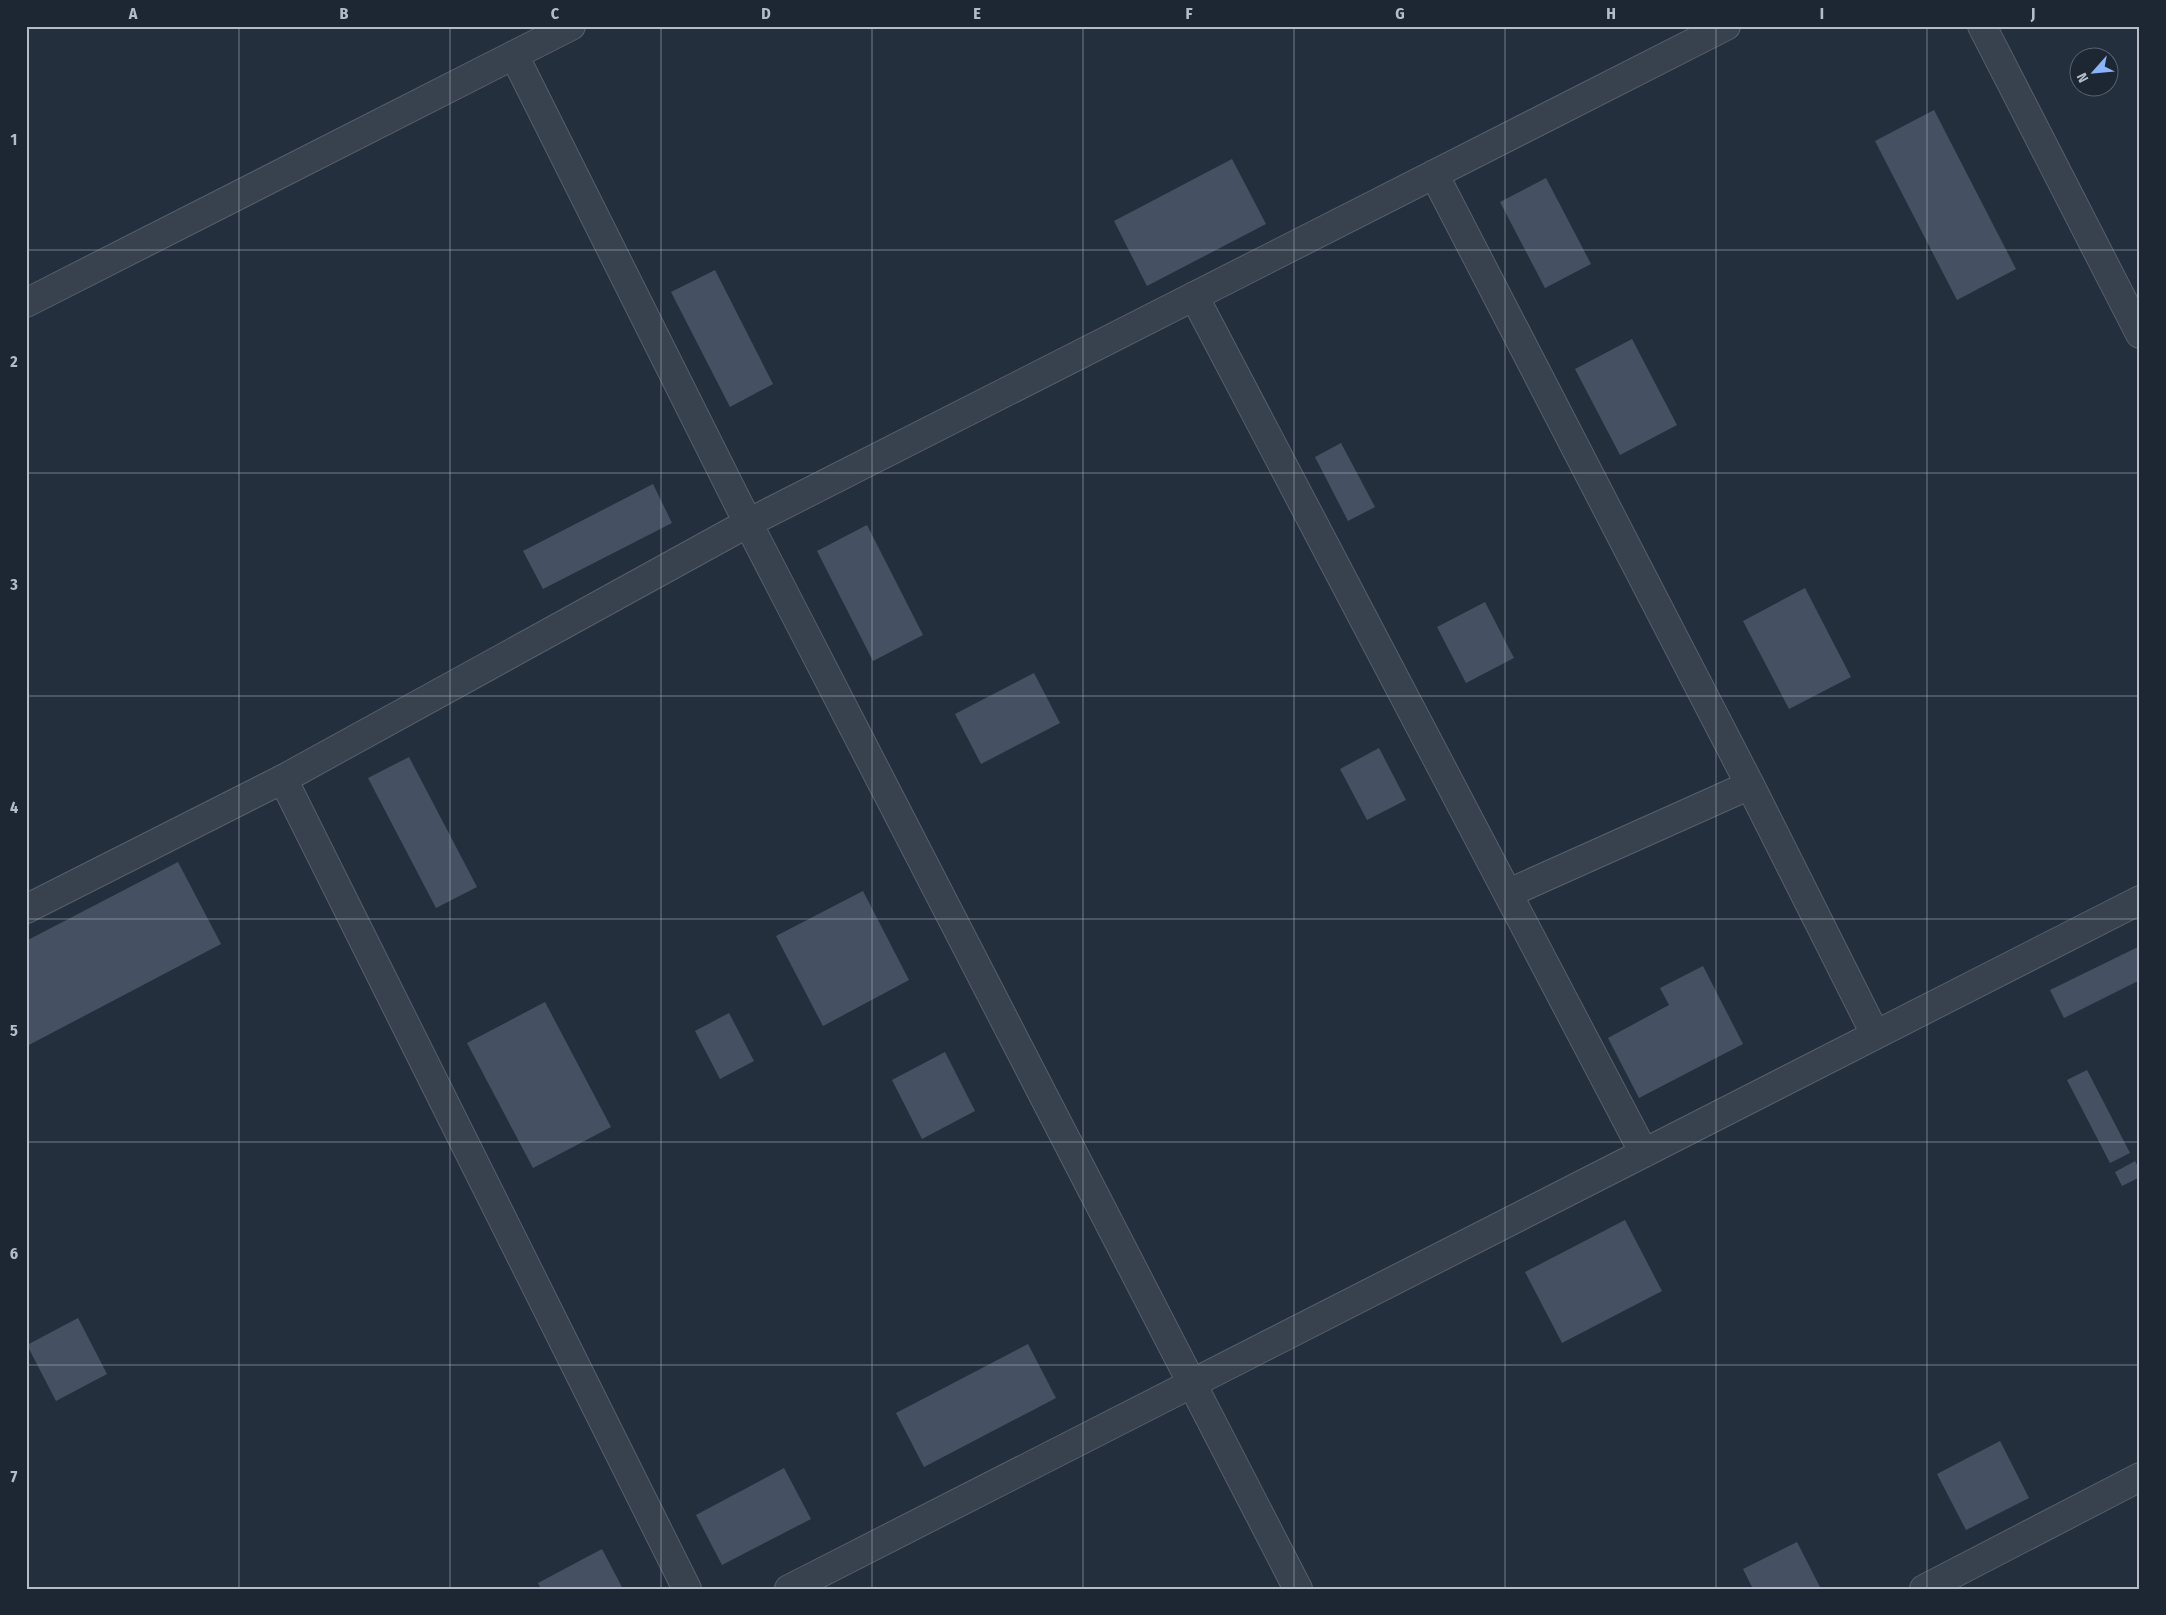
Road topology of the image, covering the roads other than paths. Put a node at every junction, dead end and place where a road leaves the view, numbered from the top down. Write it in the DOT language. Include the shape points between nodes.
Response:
graph roads {
  1 [pos="571,26"];
  2 [pos="1726,26"];
  3 [pos="1982,26"];
  4 [pos="514,55"];
  5 [pos="1434,174"];
  6 [pos="1194,296"];
  7 [pos="26,304"];
  8 [pos="2140,334"];
  9 [pos="748,523"];
  10 [pos="283,778"];
  11 [pos="1750,785"];
  12 [pos="1509,893"];
  13 [pos="2140,900"];
  14 [pos="26,909"];
  15 [pos="1876,1034"];
  16 [pos="1644,1153"];
  17 [pos="1193,1382"];
  18 [pos="2140,1477"];
  19 [pos="687,1589"];
  20 [pos="789,1589"];
  21 [pos="1298,1589"];
  22 [pos="1924,1589"];
  1 -- 4 [label="street"];
  2 -- 5 [label="street"];
  3 -- 8 [label="street"];
  4 -- 7 [label="street"];
  4 -- 9 [label="street"];
  5 -- 6 [label="street"];
  5 -- 11 [label="street"];
  6 -- 9 [label="street"];
  6 -- 12 [label="street"];
  9 -- 10 [label="street"];
  9 -- 17 [label="street"];
  10 -- 14 [label="street"];
  10 -- 19 [label="street"];
  11 -- 12 [label="street"];
  11 -- 15 [label="street"];
  12 -- 16 [label="street"];
  13 -- 15 [label="street"];
  15 -- 16 [label="street"];
  16 -- 17 [label="street"];
  17 -- 20 [label="street"];
  17 -- 21 [label="street"];
  18 -- 22 [label="street"];
}
